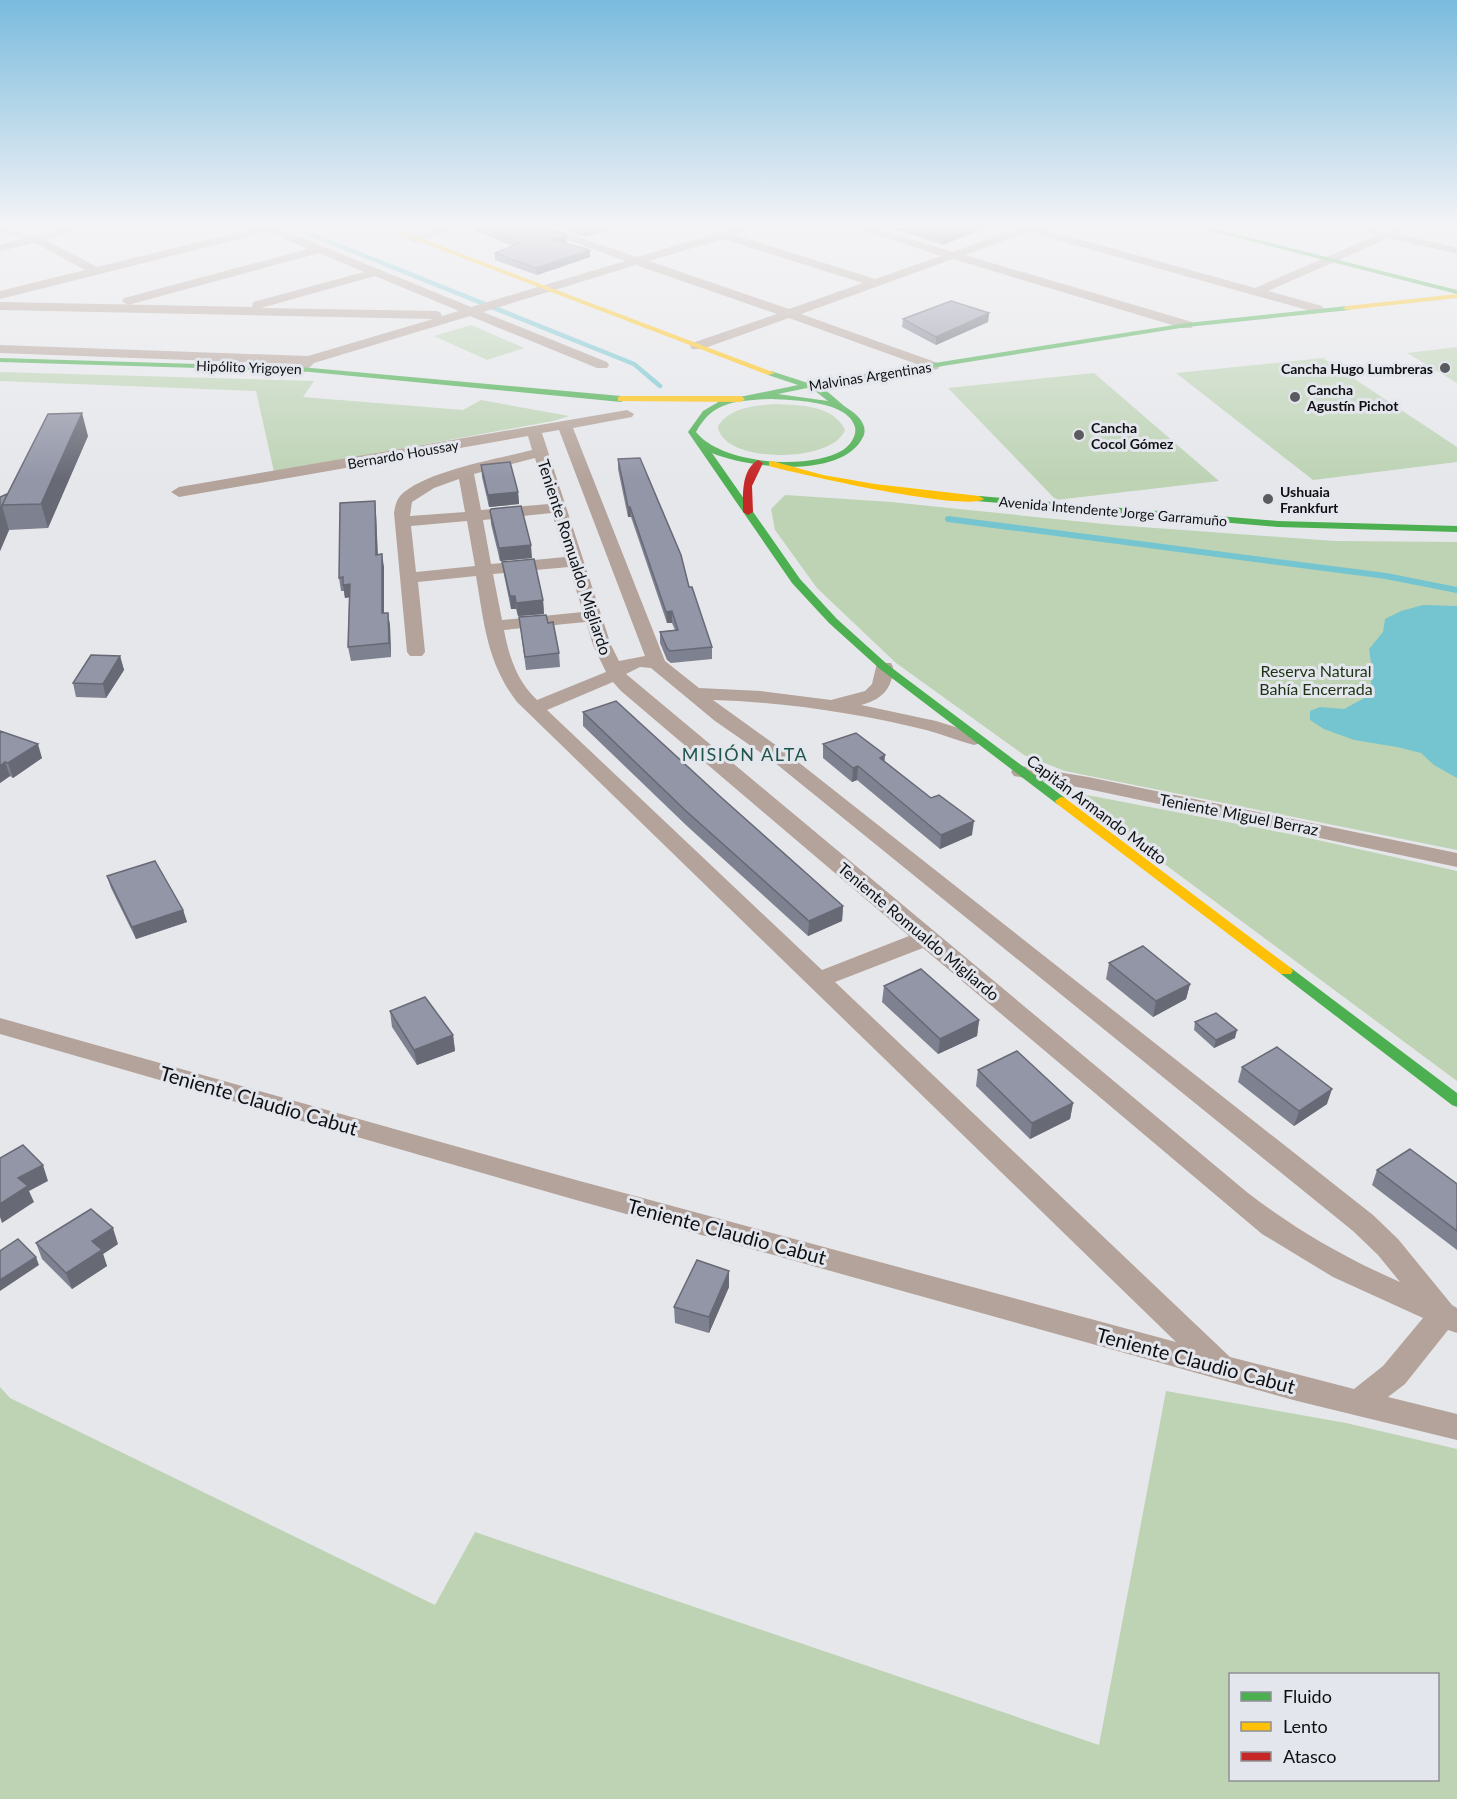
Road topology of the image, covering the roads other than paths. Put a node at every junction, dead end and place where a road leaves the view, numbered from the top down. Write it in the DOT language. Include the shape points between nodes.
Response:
graph roads {
  1 [pos="291,312"];
  2 [pos="470,312"];
  3 [pos="482,312"];
  4 [pos="609,312"];
  5 [pos="784,312"];
  6 [pos="796,312"];
  7 [pos="1146,312"];
  8 [pos="1291,312"];
  9 [pos="790,314"];
  10 [pos="458,315"];
  11 [pos="1187,324"];
  12 [pos="697,346"];
  13 [pos="0,349"];
  14 [pos="0,360"];
  15 [pos="305,365"];
  16 [pos="602,365"];
  17 [pos="933,366"];
  18 [pos="768,372"];
  19 [pos="809,385"];
  20 [pos="497,388"];
  21 [pos="790,388"];
  22 [pos="744,399"];
  23 [pos="846,411"];
  24 [pos="627,414"];
  25 [pos="643,417"];
  26 [pos="565,426"];
  27 [pos="678,428"];
  28 [pos="534,432"];
  29 [pos="697,440"];
  30 [pos="540,452"];
  31 [pos="765,463"];
  32 [pos="466,473"];
  33 [pos="179,492"];
  34 [pos="558,508"];
  35 [pos="748,512"];
  36 [pos="474,515"];
  37 [pos="403,522"];
  38 [pos="1457,529"];
  39 [pos="574,561"];
  40 [pos="484,570"];
  41 [pos="409,578"];
  42 [pos="592,616"];
  43 [pos="494,626"];
  44 [pos="416,652"];
  45 [pos="657,664"];
  46 [pos="884,666"];
  47 [pos="616,674"];
  48 [pos="693,694"];
  49 [pos="825,705"];
  50 [pos="535,708"];
  51 [pos="722,717"];
  52 [pos="681,732"];
  53 [pos="979,740"];
  54 [pos="1021,772"];
  55 [pos="1457,860"];
  56 [pos="927,938"];
  57 [pos="819,980"];
  58 [pos="0,1026"];
  59 [pos="1457,1101"];
  60 [pos="1450,1318"];
  61 [pos="1221,1367"];
  62 [pos="1358,1402"];
  63 [pos="1457,1427"];
  1 -- 10 [label="street"];
  2 -- 10 [label="street"];
  3 -- 16 [label="street"];
  4 -- 12 [label="main road"];
  5 -- 9 [label="street"];
  6 -- 9 [label="street"];
  7 -- 11 [label="street"];
  8 -- 11 [label="main road, Malvinas Argentinas"];
  9 -- 12 [label="street"];
  9 -- 17 [label="street"];
  10 -- 15 [label="street"];
  11 -- 17 [label="main road, Malvinas Argentinas"];
  12 -- 18 [label="main road"];
  13 -- 15 [label="street"];
  14 -- 15 [label="main road, Hipólito Yrigoyen"];
  15 -- 20 [label="main road, Hipólito Yrigoyen"];
  17 -- 19 [label="main road, Malvinas Argentinas"];
  18 -- 19 [label="main road"];
  18 -- 21 [label="main road"];
  19 -- 21 [label="main road, Malvinas Argentinas"];
  19 -- 23 [label="main road"];
  20 -- 22 [label="main road, Malvinas Argentinas" via="635,400"];
  20 -- 24 [label="main road"];
  21 -- 22 [label="main road, Malvinas Argentinas"];
  22 -- 23 [label="main road" via="801,398"];
  22 -- 29 [label="main road" via="725,402 704,412 692,426"];
  23 -- 31 [label="main road" via="861,428 860,438 852,447 819,460"];
  24 -- 25 [label="main road"];
  24 -- 26 [label="street, Bernardo Houssay"];
  26 -- 28 [label="street, Bernardo Houssay"];
  26 -- 45 [label="street, Teniente Romualdo Migliardo"];
  27 -- 29 [label="main road"];
  28 -- 30 [label="street, Teniente Romualdo Migliardo"];
  28 -- 33 [label="street, Bernardo Houssay"];
  29 -- 31 [label="main road" via="726,456"];
  29 -- 35 [label="main road, Capitán Armando Mutto"];
  30 -- 32 [label="street"];
  30 -- 34 [label="street, Teniente Romualdo Migliardo"];
  31 -- 35 [label="main road" via="746,484"];
  31 -- 38 [label="main road, Avenida Intendente Jorge Garramuño" via="819,479 1140,515 1317,527"];
  32 -- 36 [label="street"];
  32 -- 37 [label="street" via="413,493 404,501"];
  34 -- 36 [label="street"];
  34 -- 39 [label="street, Teniente Romualdo Migliardo"];
  35 -- 46 [label="main road, Capitán Armando Mutto" via="814,602"];
  36 -- 37 [label="street"];
  36 -- 40 [label="street"];
  37 -- 41 [label="street"];
  39 -- 40 [label="street"];
  39 -- 42 [label="street, Teniente Romualdo Migliardo"];
  40 -- 41 [label="street"];
  40 -- 43 [label="street"];
  41 -- 44 [label="street"];
  42 -- 43 [label="street"];
  42 -- 47 [label="street, Teniente Romualdo Migliardo"];
  43 -- 50 [label="street" via="503,667"];
  45 -- 47 [label="street" via="633,663"];
  45 -- 48 [label="street, Teniente Romualdo Migliardo"];
  46 -- 49 [label="street" via="885,679 869,697"];
  46 -- 53 [label="main road, Capitán Armando Mutto"];
  47 -- 50 [label="street"];
  47 -- 52 [label="street, Teniente Romualdo Migliardo"];
  48 -- 49 [label="street" via="760,696"];
  48 -- 51 [label="street, Teniente Romualdo Migliardo"];
  49 -- 53 [label="street" via="931,724"];
  50 -- 57 [label="street"];
  51 -- 52 [label="street" via="719,727 713,730"];
  51 -- 60 [label="street, Teniente Romualdo Migliardo" via="781,758 1363,1223"];
  52 -- 56 [label="street, Teniente Romualdo Migliardo"];
  53 -- 54 [label="main road, Capitán Armando Mutto"];
  54 -- 55 [label="street, Teniente Miguel Berraz"];
  54 -- 59 [label="main road, Capitán Armando Mutto"];
  56 -- 57 [label="street"];
  56 -- 60 [label="street, Teniente Romualdo Migliardo" via="1272,1226 1343,1269"];
  57 -- 61 [label="street"];
  58 -- 61 [label="street, Teniente Claudio Cabut"];
  60 -- 62 [label="street" via="1394,1375"];
  61 -- 62 [label="street, Teniente Claudio Cabut"];
  62 -- 63 [label="street, Teniente Claudio Cabut"];
}
